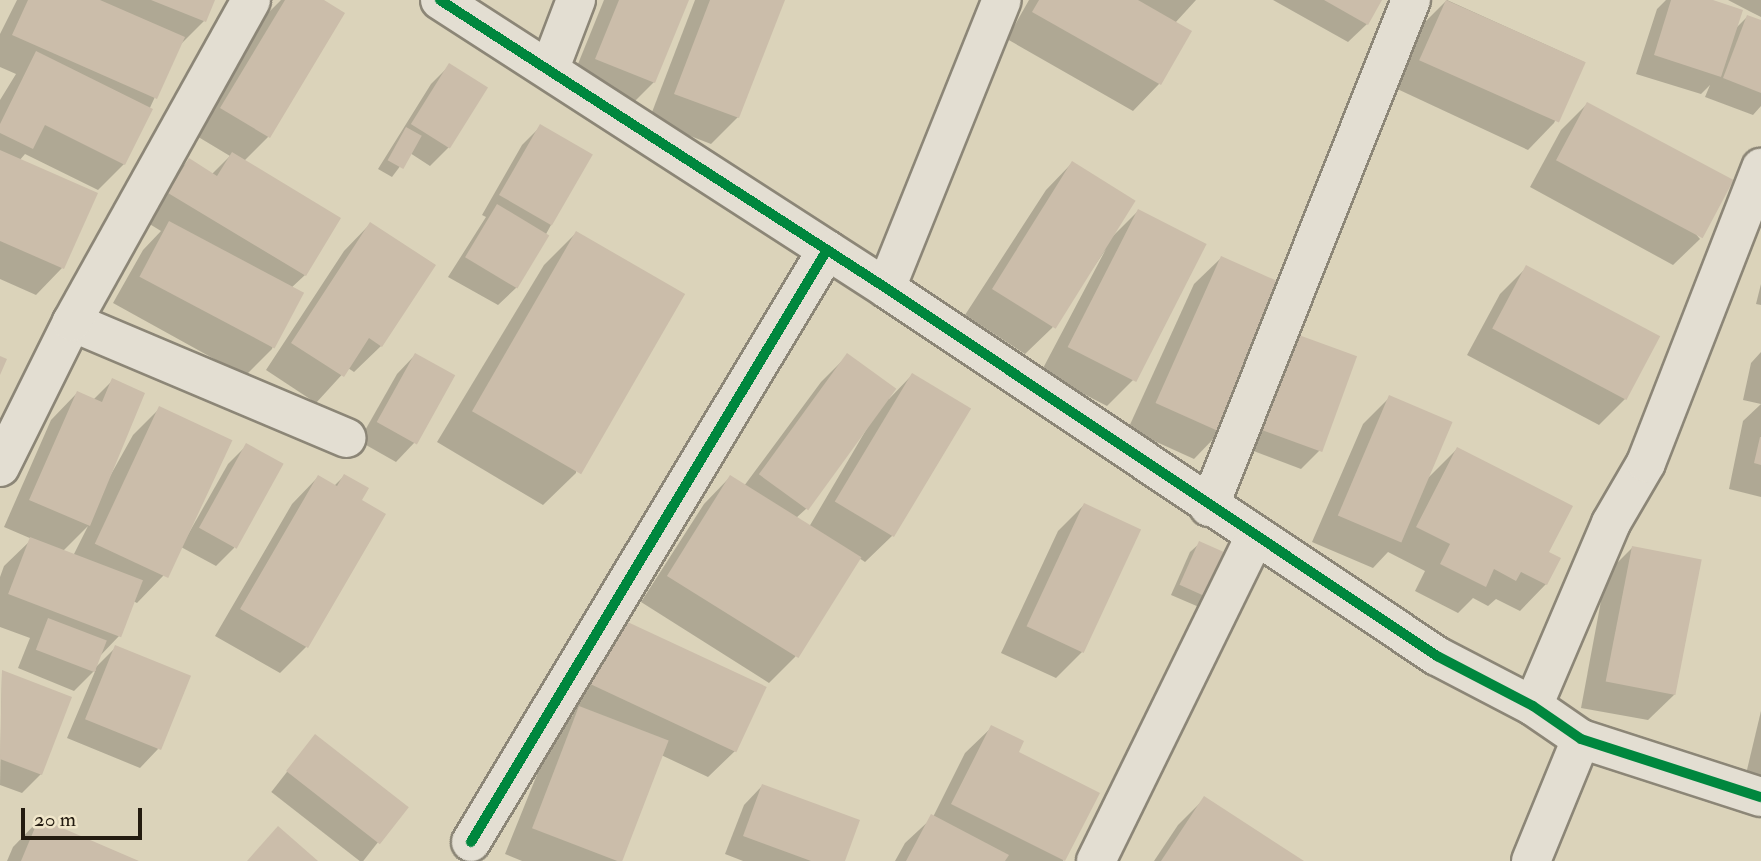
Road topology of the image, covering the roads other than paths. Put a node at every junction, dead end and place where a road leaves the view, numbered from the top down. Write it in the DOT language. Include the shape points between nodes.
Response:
graph roads {
  1 [pos="251,0"];
  2 [pos="440,0"];
  3 [pos="576,0"];
  4 [pos="1002,0"];
  5 [pos="1411,0"];
  6 [pos="550,68"];
  7 [pos="1761,169"];
  8 [pos="827,250"];
  9 [pos="886,288"];
  10 [pos="72,322"];
  11 [pos="347,438"];
  12 [pos="0,467"];
  13 [pos="1209,507"];
  14 [pos="1255,537"];
  15 [pos="1533,706"];
  16 [pos="1581,739"];
  17 [pos="1761,797"];
  18 [pos="471,842"];
  19 [pos="1096,861"];
  20 [pos="1531,861"];
  1 -- 10 [label="street"];
  2 -- 6 [label="street"];
  3 -- 6 [label="street"];
  4 -- 9 [label="street"];
  5 -- 13 [label="street"];
  6 -- 8 [label="street"];
  7 -- 15 [label="street" via="1647,463 1611,523"];
  8 -- 9 [label="street"];
  8 -- 18 [label="street"];
  9 -- 13 [label="street"];
  10 -- 11 [label="street"];
  10 -- 12 [label="street"];
  13 -- 14 [label="street"];
  14 -- 15 [label="street" via="1437,656"];
  14 -- 19 [label="street"];
  15 -- 16 [label="street"];
  16 -- 17 [label="street"];
  16 -- 20 [label="street"];
}
